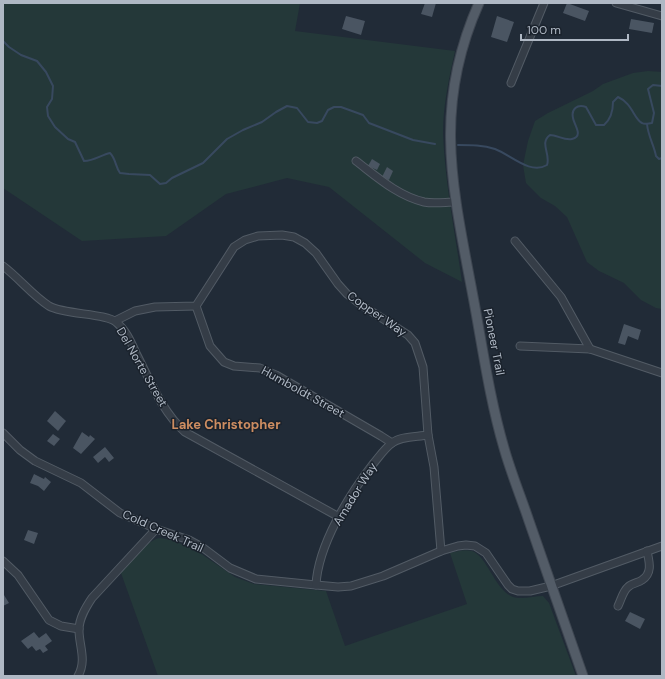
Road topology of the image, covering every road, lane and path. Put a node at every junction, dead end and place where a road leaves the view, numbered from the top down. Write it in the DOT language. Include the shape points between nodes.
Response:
graph roads {
  1 [pos="479,3"];
  2 [pos="544,3"];
  3 [pos="616,3"];
  4 [pos="662,16"];
  5 [pos="511,83"];
  6 [pos="356,161"];
  7 [pos="455,202"];
  8 [pos="515,241"];
  9 [pos="3,266"];
  10 [pos="196,306"];
  11 [pos="115,321"];
  12 [pos="520,346"];
  13 [pos="590,349"];
  14 [pos="662,373"];
  15 [pos="3,433"];
  16 [pos="428,435"];
  17 [pos="392,443"];
  18 [pos="339,517"];
  19 [pos="156,529"];
  20 [pos="662,546"];
  21 [pos="441,551"];
  22 [pos="647,551"];
  23 [pos="4,562"];
  24 [pos="316,585"];
  25 [pos="551,586"];
  26 [pos="618,606"];
  27 [pos="79,629"];
  28 [pos="78,676"];
  29 [pos="583,676"];
  1 -- 7 [label="main road, Pioneer Trail" via="465,38 453,95 450,146"];
  2 -- 5 [label="street"];
  3 -- 4 [label="street"];
  6 -- 7 [label="street" via="409,197 426,202"];
  7 -- 25 [label="main road, Pioneer Trail" via="497,420 511,471"];
  8 -- 13 [label="street" via="561,297"];
  9 -- 11 [label="street, Del Norte Street" via="50,306"];
  10 -- 11 [label="street" via="135,311"];
  10 -- 16 [label="street, Copper Way" via="230,252 245,240 258,236 282,235 294,237 305,243 316,253 347,294 408,335 415,343 423,367"];
  10 -- 17 [label="street, Humboldt Street" via="210,346 224,362 234,366 260,368 276,375"];
  11 -- 18 [label="street, Del Norte Street" via="129,339 174,423 200,441"];
  12 -- 13 [label="street"];
  13 -- 14 [label="street"];
  15 -- 19 [label="street, Cold Creek Trail" via="35,461 81,483 120,513"];
  16 -- 17 [label="street"];
  16 -- 21 [label="street, Copper Way" via="434,467"];
  17 -- 18 [label="street, Amador Way" via="366,473"];
  18 -- 24 [label="street, Amador Way" via="323,552"];
  19 -- 24 [label="street, Cold Creek Trail" via="202,547 230,568 256,579"];
  19 -- 27 [label="street" via="92,598 85,609"];
  20 -- 22 [label="street, Cold Creek Trail"];
  21 -- 24 [label="street, Cold Creek Trail" via="362,583 338,587"];
  21 -- 25 [label="street, Cold Creek Trail" via="458,546 475,546 486,554 512,589 530,591"];
  22 -- 25 [label="street, Cold Creek Trail"];
  22 -- 26 [label="street" via="650,565 648,575 626,588"];
  23 -- 27 [label="street" via="18,575 49,620 61,626"];
  25 -- 29 [label="main road, Pioneer Trail"];
  27 -- 28 [label="street" via="83,658"];
}
